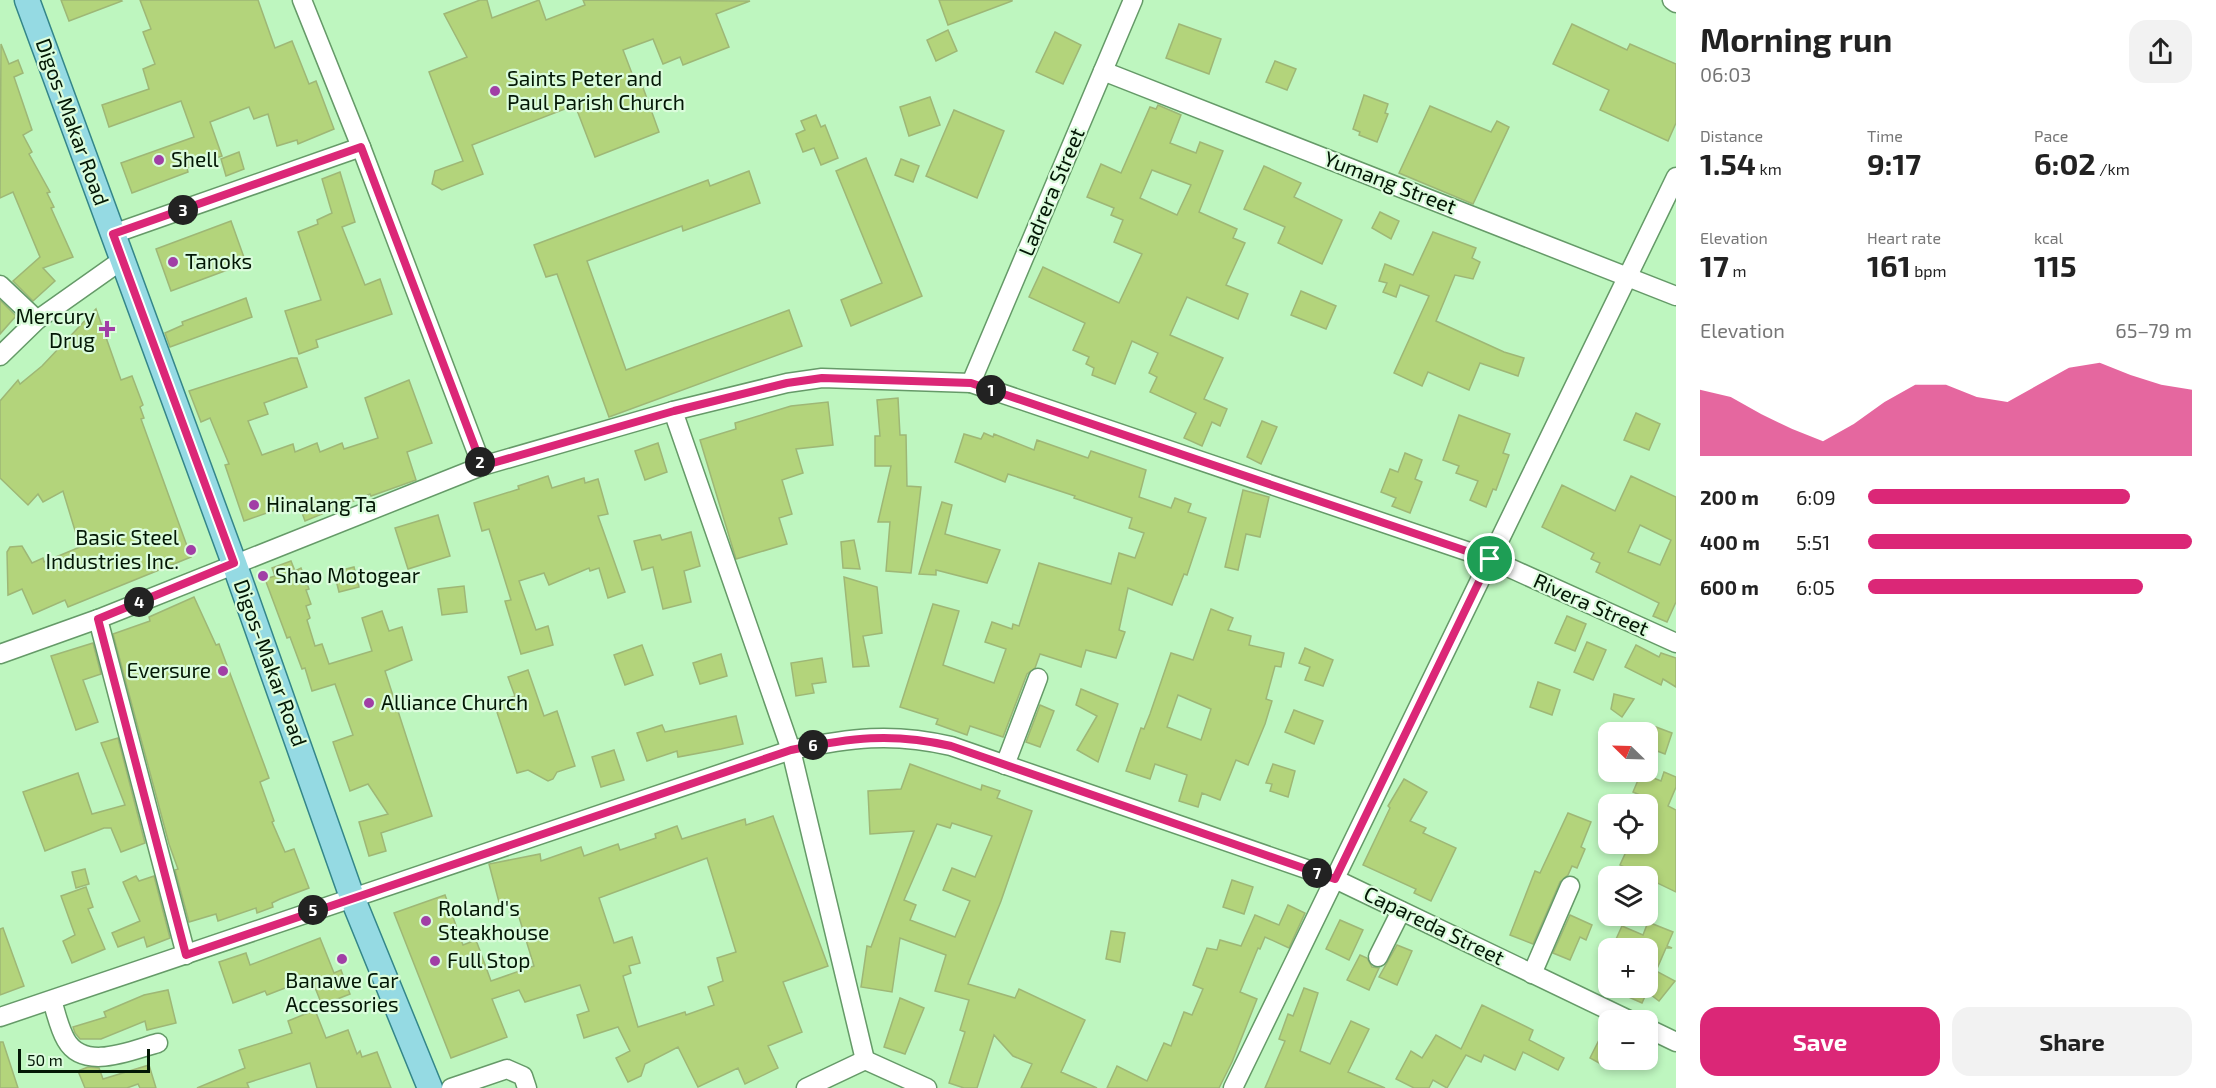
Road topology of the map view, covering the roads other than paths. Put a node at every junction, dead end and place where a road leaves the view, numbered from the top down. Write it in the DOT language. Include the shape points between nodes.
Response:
graph roads {
  1 [pos="27,0"];
  2 [pos="302,0"];
  3 [pos="1133,0"];
  4 [pos="1672,0"];
  5 [pos="1676,3"];
  6 [pos="1103,71"];
  7 [pos="361,147"];
  8 [pos="1676,177"];
  9 [pos="113,234"];
  10 [pos="122,260"];
  11 [pos="1627,277"];
  12 [pos="0,285"];
  13 [pos="1676,296"];
  14 [pos="37,320"];
  15 [pos="0,356"];
  16 [pos="971,383"];
  17 [pos="674,411"];
  18 [pos="482,466"];
  19 [pos="1490,559"];
  20 [pos="234,563"];
  21 [pos="98,619"];
  22 [pos="1676,643"];
  23 [pos="0,654"];
  24 [pos="1038,678"];
  25 [pos="791,750"];
  26 [pos="1005,765"];
  27 [pos="1335,879"];
  28 [pos="1570,886"];
  29 [pos="352,897"];
  30 [pos="1401,911"];
  31 [pos="186,955"];
  32 [pos="1378,957"];
  33 [pos="1532,974"];
  34 [pos="52,1000"];
  35 [pos="1608,1010"];
  36 [pos="0,1017"];
  37 [pos="1658,1033"];
  38 [pos="1676,1042"];
  39 [pos="158,1043"];
  40 [pos="865,1060"];
  41 [pos="430,1088"];
  42 [pos="451,1088"];
  43 [pos="527,1088"];
  44 [pos="806,1088"];
  45 [pos="927,1088"];
  46 [pos="1233,1088"];
  1 -- 9 [label="main road, Digos-Makar Road"];
  2 -- 7 [label="street"];
  3 -- 6 [label="street, Ladrera Street"];
  4 -- 5 [label="street"];
  6 -- 11 [label="street, Yumang Street"];
  6 -- 16 [label="street, Ladrera Street"];
  7 -- 9 [label="street"];
  7 -- 18 [label="street"];
  8 -- 11 [label="street"];
  9 -- 10 [label="main road, Digos-Makar Road"];
  10 -- 14 [label="street"];
  10 -- 20 [label="main road, Digos-Makar Road"];
  11 -- 13 [label="street, Yumang Street"];
  11 -- 19 [label="street"];
  12 -- 14 [label="street"];
  14 -- 15 [label="street"];
  16 -- 17 [label="street, Rivera Street" via="822,378"];
  16 -- 19 [label="street, Rivera Street"];
  17 -- 18 [label="street, Rivera Street"];
  17 -- 25 [label="street"];
  18 -- 20 [label="street, Rivera Street"];
  19 -- 22 [label="street, Rivera Street"];
  19 -- 27 [label="street"];
  20 -- 21 [label="street, Rivera Street"];
  20 -- 29 [label="main road, Digos-Makar Road"];
  21 -- 23 [label="street, Rivera Street"];
  21 -- 31 [label="street"];
  24 -- 26 [label="street"];
  25 -- 26 [label="street, Capareda Street" via="846,739 916,738"];
  25 -- 29 [label="street, Capareda Street"];
  25 -- 40 [label="street"];
  26 -- 27 [label="street, Capareda Street"];
  27 -- 30 [label="street, Capareda Street"];
  27 -- 46 [label="street"];
  28 -- 33 [label="street"];
  29 -- 31 [label="street, Capareda Street"];
  29 -- 41 [label="main road, Digos-Makar Road"];
  30 -- 32 [label="street"];
  30 -- 33 [label="street, Capareda Street"];
  31 -- 34 [label="street, Capareda Street"];
  33 -- 35 [label="street, Capareda Street"];
  34 -- 36 [label="street, Capareda Street"];
  34 -- 39 [label="street" via="65,1039 80,1053 106,1057"];
  37 -- 38 [label="street"];
  40 -- 44 [label="street"];
  40 -- 45 [label="street"];
  42 -- 43 [label="street" via="507,1069 523,1076"];
}
